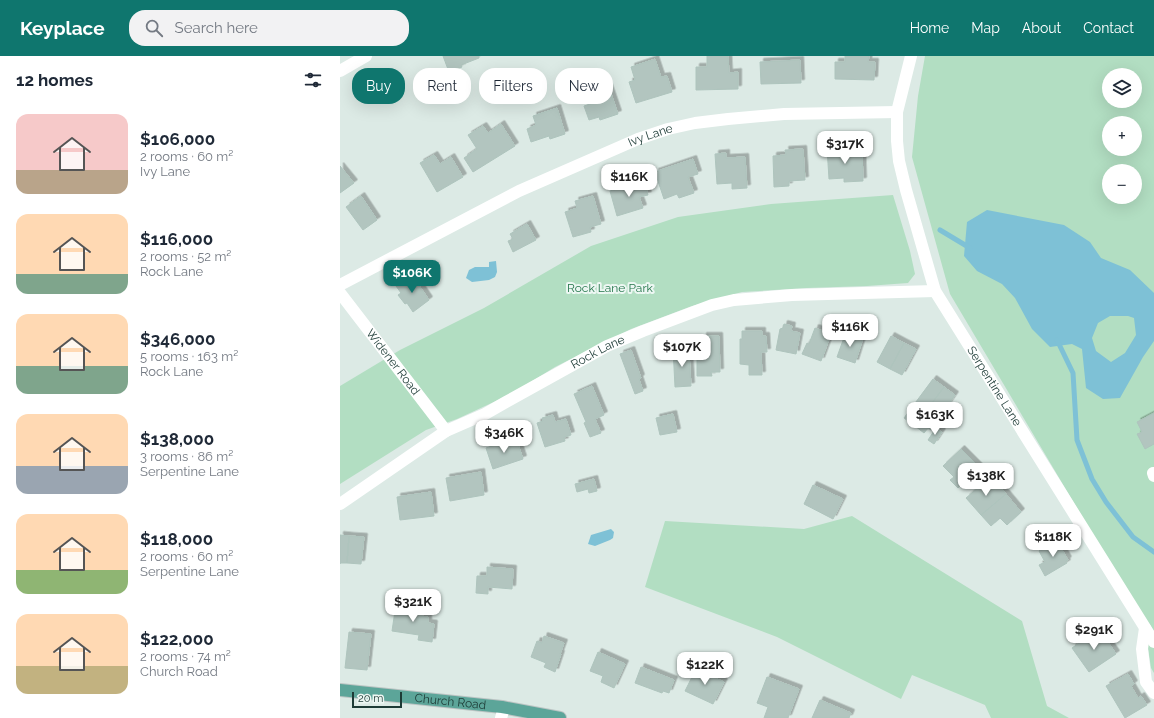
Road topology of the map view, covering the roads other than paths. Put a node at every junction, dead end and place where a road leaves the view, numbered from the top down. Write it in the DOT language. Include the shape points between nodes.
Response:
graph roads {
  1 [pos="366,56"];
  2 [pos="911,56"];
  3 [pos="340,71"];
  4 [pos="897,112"];
  5 [pos="340,285"];
  6 [pos="935,291"];
  7 [pos="340,293"];
  8 [pos="446,431"];
  9 [pos="340,504"];
  10 [pos="1145,628"];
  11 [pos="1154,642"];
  12 [pos="340,690"];
  13 [pos="1154,694"];
  14 [pos="503,713"];
  15 [pos="560,718"];
  1 -- 3 [label="street"];
  2 -- 4 [label="street, Serpentine Lane"];
  4 -- 5 [label="street, Ivy Lane" via="784,114 728,118 668,129 638,139 519,191"];
  4 -- 6 [label="street, Serpentine Lane" via="899,161"];
  6 -- 8 [label="street, Rock Lane" via="792,295 734,300 712,305 607,346 485,414"];
  6 -- 10 [label="street, Serpentine Lane"];
  7 -- 8 [label="street, Widener Road"];
  8 -- 9 [label="street, Rock Lane"];
  10 -- 11 [label="street"];
  10 -- 13 [label="street" via="1142,649 1146,682"];
  12 -- 14 [label="main road, Church Road"];
  14 -- 15 [label="main road, Church Road"];
}
